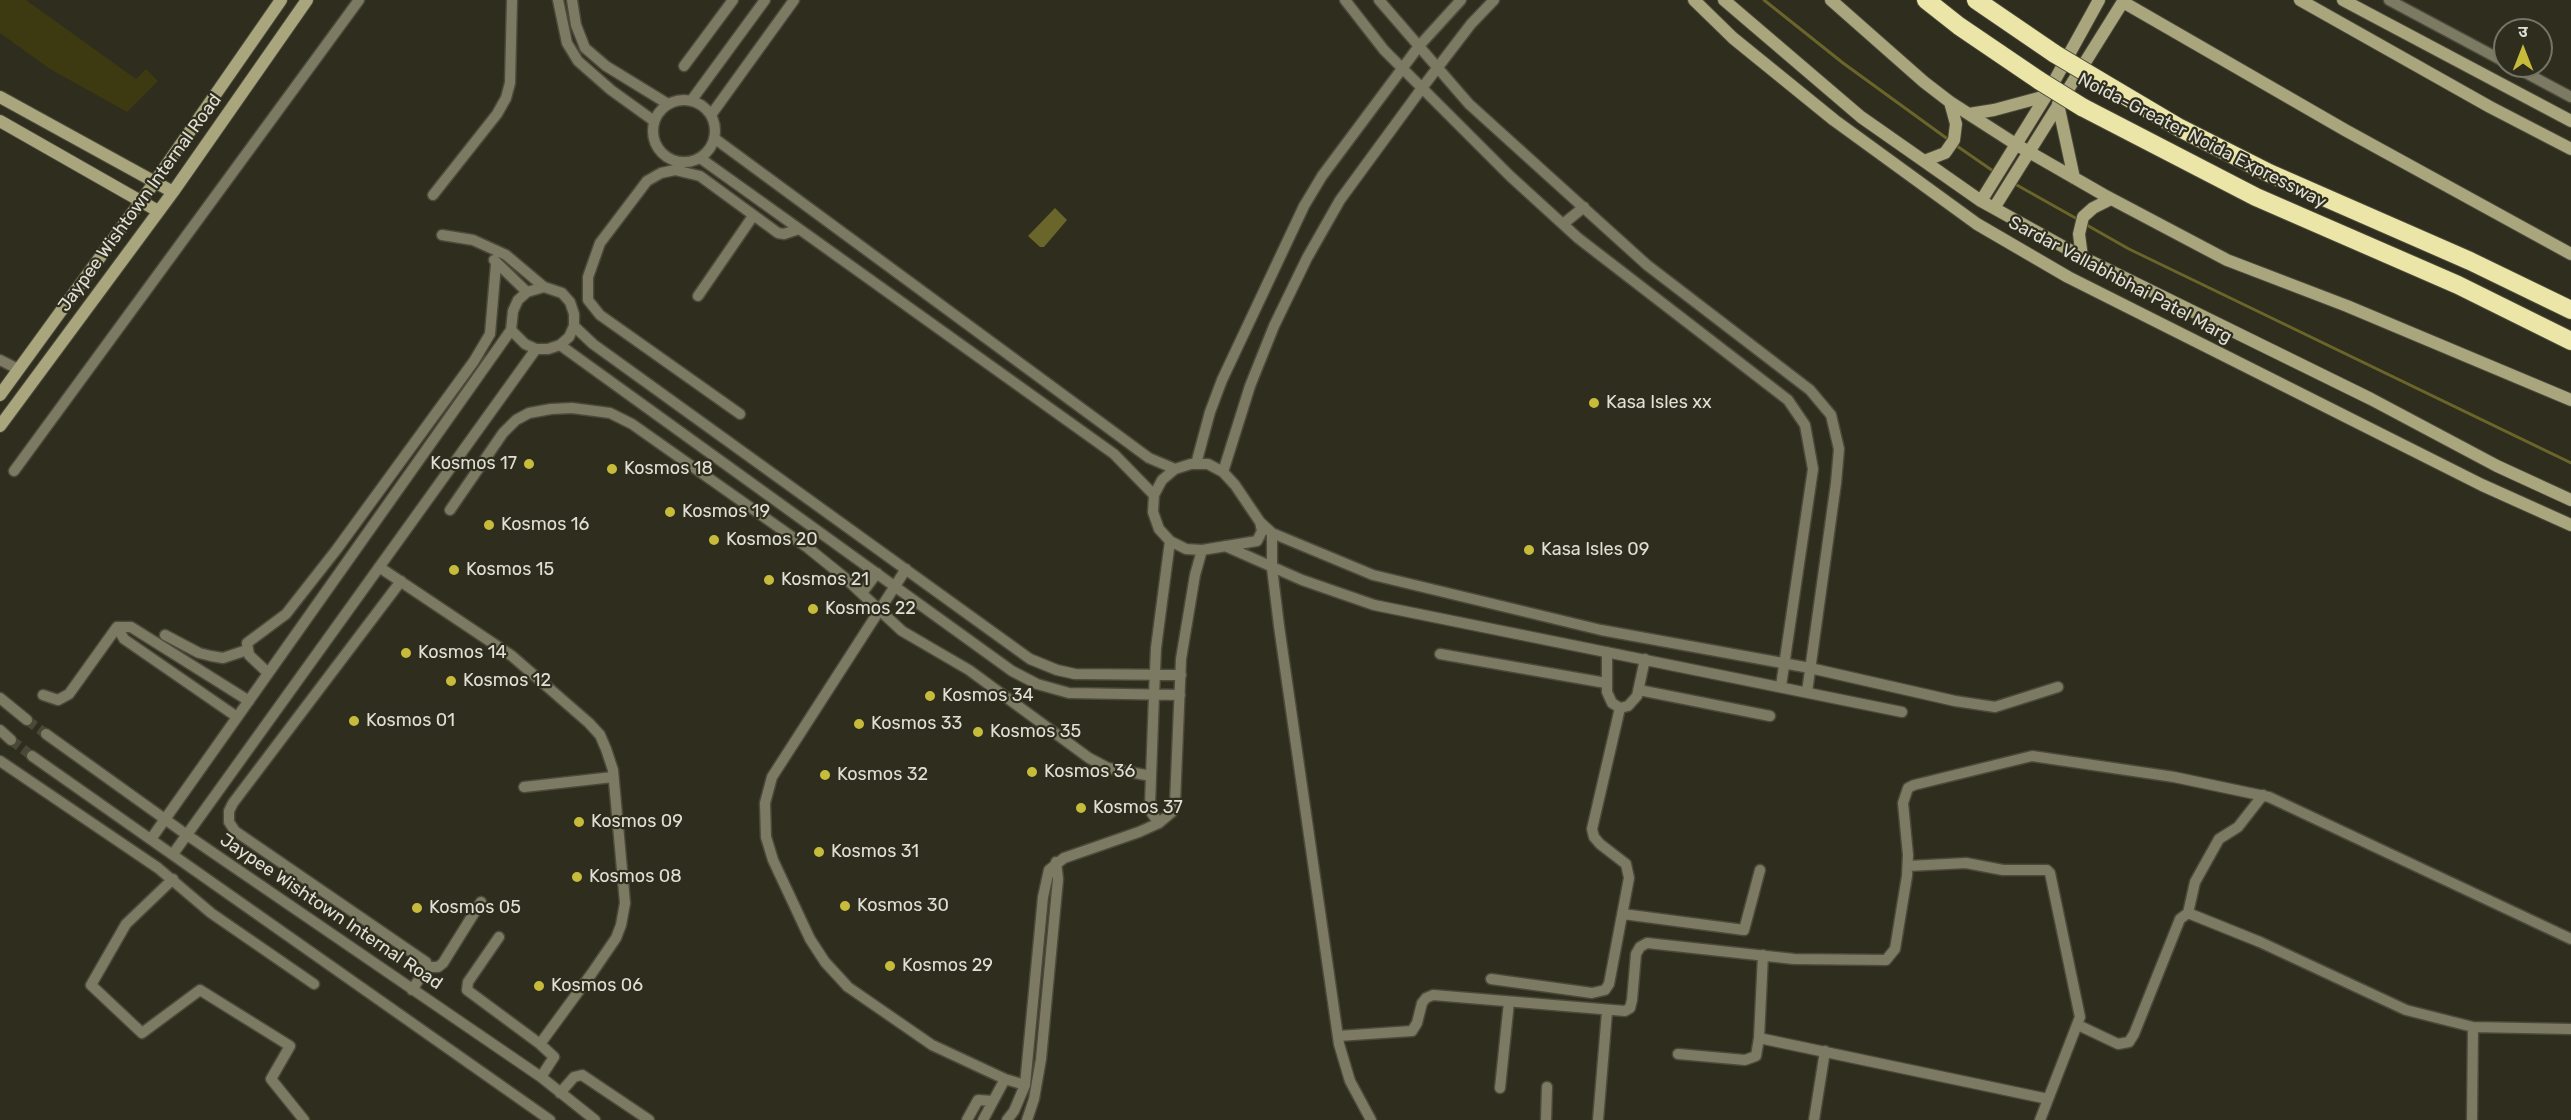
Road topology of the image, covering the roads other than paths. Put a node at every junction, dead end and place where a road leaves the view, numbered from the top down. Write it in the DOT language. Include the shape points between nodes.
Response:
graph roads {
  1 [pos="280,0"];
  2 [pos="307,0"];
  3 [pos="359,0"];
  4 [pos="512,0"];
  5 [pos="558,0"];
  6 [pos="572,0"];
  7 [pos="733,0"];
  8 [pos="765,0"];
  9 [pos="794,0"];
  10 [pos="1345,0"];
  11 [pos="1379,0"];
  12 [pos="1461,0"];
  13 [pos="1494,0"];
  14 [pos="1694,0"];
  15 [pos="1724,0"];
  16 [pos="1831,0"];
  17 [pos="1926,0"];
  18 [pos="1976,0"];
  19 [pos="2098,0"];
  20 [pos="2300,0"];
  21 [pos="2343,0"];
  22 [pos="2389,0"];
  23 [pos="2123,1"];
  24 [pos="1419,46"];
  25 [pos="2493,56"];
  26 [pos="684,66"];
  27 [pos="1438,67"];
  28 [pos="1402,68"];
  29 [pos="2535,78"];
  30 [pos="1422,88"];
  31 [pos="2043,88"];
  32 [pos="0,97"];
  33 [pos="2571,97"];
  34 [pos="691,100"];
  35 [pos="1950,102"];
  36 [pos="668,104"];
  37 [pos="2058,104"];
  38 [pos="1969,114"];
  39 [pos="711,115"];
  40 [pos="654,121"];
  41 [pos="2571,121"];
  42 [pos="0,122"];
  43 [pos="714,138"];
  44 [pos="2017,145"];
  45 [pos="2571,149"];
  46 [pos="2029,152"];
  47 [pos="700,158"];
  48 [pos="1924,161"];
  49 [pos="2074,178"];
  50 [pos="154,183"];
  51 [pos="173,192"];
  52 [pos="433,195"];
  53 [pos="2111,199"];
  54 [pos="141,200"];
  55 [pos="1982,201"];
  56 [pos="1584,207"];
  57 [pos="1994,208"];
  58 [pos="158,211"];
  59 [pos="753,216"];
  60 [pos="1563,224"];
  61 [pos="799,229"];
  62 [pos="442,235"];
  63 [pos="493,250"];
  64 [pos="2571,254"];
  65 [pos="2082,257"];
  66 [pos="496,264"];
  67 [pos="544,287"];
  68 [pos="527,292"];
  69 [pos="698,296"];
  70 [pos="2571,310"];
  71 [pos="574,326"];
  72 [pos="511,330"];
  73 [pos="2571,341"];
  74 [pos="560,345"];
  75 [pos="536,349"];
  76 [pos="0,360"];
  77 [pos="18,369"];
  78 [pos="1,393"];
  79 [pos="2571,400"];
  80 [pos="740,414"];
  81 [pos="484,421"];
  82 [pos="0,426"];
  83 [pos="502,434"];
  84 [pos="1196,464"];
  85 [pos="1175,469"];
  86 [pos="14,471"];
  87 [pos="1223,472"];
  88 [pos="1154,495"];
  89 [pos="2571,500"];
  90 [pos="450,510"];
  91 [pos="1260,522"];
  92 [pos="2571,525"];
  93 [pos="1272,533"];
  94 [pos="1170,541"];
  95 [pos="1225,546"];
  96 [pos="1203,550"];
  97 [pos="379,567"];
  98 [pos="1272,568"];
  99 [pos="906,569"];
  100 [pos="877,573"];
  101 [pos="401,581"];
  102 [pos="895,586"];
  103 [pos="862,593"];
  104 [pos="879,610"];
  105 [pos="117,627"];
  106 [pos="165,634"];
  107 [pos="247,650"];
  108 [pos="1607,651"];
  109 [pos="1440,654"];
  110 [pos="1645,659"];
  111 [pos="1784,663"];
  112 [pos="1810,668"];
  113 [pos="268,673"];
  114 [pos="1155,675"];
  115 [pos="1181,675"];
  116 [pos="1606,683"];
  117 [pos="1781,686"];
  118 [pos="2058,687"];
  119 [pos="1639,690"];
  120 [pos="1807,692"];
  121 [pos="43,695"];
  122 [pos="1154,695"];
  123 [pos="1180,695"];
  124 [pos="0,698"];
  125 [pos="249,701"];
  126 [pos="1620,708"];
  127 [pos="1902,712"];
  128 [pos="1770,716"];
  129 [pos="237,717"];
  130 [pos="27,720"];
  131 [pos="0,730"];
  132 [pos="46,734"];
  133 [pos="11,740"];
  134 [pos="32,756"];
  135 [pos="0,761"];
  136 [pos="1151,776"];
  137 [pos="613,777"];
  138 [pos="524,787"];
  139 [pos="2263,795"];
  140 [pos="165,820"];
  141 [pos="1160,822"];
  142 [pos="187,835"];
  143 [pos="151,839"];
  144 [pos="173,854"];
  145 [pos="1056,862"];
  146 [pos="1908,866"];
  147 [pos="1760,870"];
  148 [pos="174,879"];
  149 [pos="481,902"];
  150 [pos="2188,913"];
  151 [pos="1623,914"];
  152 [pos="499,937"];
  153 [pos="2571,939"];
  154 [pos="1763,955"];
  155 [pos="427,967"];
  156 [pos="1491,979"];
  157 [pos="314,984"];
  158 [pos="412,990"];
  159 [pos="1509,1002"];
  160 [pos="1607,1012"];
  161 [pos="2078,1025"];
  162 [pos="2473,1027"];
  163 [pos="2571,1029"];
  164 [pos="1338,1036"];
  165 [pos="1759,1038"];
  166 [pos="540,1044"];
  167 [pos="1825,1051"];
  168 [pos="1678,1054"];
  169 [pos="541,1077"];
  170 [pos="1005,1079"];
  171 [pos="1025,1085"];
  172 [pos="1548,1087"];
  173 [pos="1500,1088"];
  174 [pos="560,1093"];
  175 [pos="2048,1099"];
  176 [pos="993,1101"];
  177 [pos="304,1120"];
  178 [pos="550,1120"];
  179 [pos="595,1120"];
  180 [pos="649,1120"];
  181 [pos="967,1120"];
  182 [pos="983,1120"];
  183 [pos="1007,1120"];
  184 [pos="1027,1120"];
  185 [pos="1371,1120"];
  186 [pos="1546,1120"];
  187 [pos="1598,1120"];
  188 [pos="1814,1120"];
  189 [pos="2040,1120"];
  190 [pos="2472,1120"];
  1 -- 50 [label="street, Jaypee Wishtown Internal Road"];
  2 -- 51 [label="street, Jaypee Wishtown Internal Road"];
  3 -- 86 [label="street"];
  4 -- 52 [label="street" via="510,83 506,98"];
  5 -- 40 [label="street" via="567,43 578,61"];
  6 -- 36 [label="street" via="585,48 606,66"];
  7 -- 26 [label="street"];
  8 -- 34 [label="street"];
  9 -- 39 [label="street"];
  10 -- 28 [label="street"];
  11 -- 24 [label="street"];
  12 -- 24 [label="street"];
  13 -- 27 [label="street"];
  14 -- 92 [label="street, Sardar Vallabhbhai Patel Marg" via="1733,38 1834,120 1977,224 2078,282 2482,485"];
  15 -- 48 [label="street, Sardar Vallabhbhai Patel Marg" via="1861,117"];
  16 -- 35 [label="street"];
  17 -- 31 [label="highway, Noida-Greater Noida Expressway"];
  18 -- 70 [label="highway, Noida-Greater Noida Expressway, bridge" via="2055,54 2178,127 2269,173"];
  19 -- 31 [label="street"];
  20 -- 45 [label="street"];
  21 -- 41 [label="street"];
  22 -- 25 [label="street"];
  23 -- 37 [label="street"];
  23 -- 64 [label="street" via="2345,130"];
  24 -- 27 [label="street"];
  24 -- 28 [label="street"];
  27 -- 30 [label="street"];
  27 -- 56 [label="street" via="1469,104"];
  28 -- 30 [label="street"];
  28 -- 84 [label="street" via="1304,206 1222,380"];
  29 -- 33 [label="street"];
  30 -- 60 [label="street"];
  30 -- 87 [label="street" via="1340,200 1307,258 1250,386"];
  31 -- 38 [label="street" via="1994,110"];
  31 -- 44 [label="street"];
  31 -- 73 [label="highway, Noida-Greater Noida Expressway, bridge" via="2256,197 2458,285"];
  32 -- 50 [label="street"];
  34 -- 36 [label="street"];
  34 -- 39 [label="street"];
  35 -- 38 [label="street"];
  35 -- 48 [label="street" via="1956,124 1954,140 1945,153"];
  36 -- 40 [label="street"];
  37 -- 46 [label="street"];
  37 -- 49 [label="street"];
  38 -- 44 [label="street"];
  39 -- 43 [label="street"];
  40 -- 47 [label="street" via="653,136 665,156 688,162"];
  42 -- 54 [label="street"];
  43 -- 47 [label="street"];
  43 -- 85 [label="street" via="1149,458"];
  44 -- 46 [label="street"];
  44 -- 55 [label="street"];
  46 -- 49 [label="street"];
  46 -- 57 [label="street"];
  47 -- 61 [label="street"];
  48 -- 55 [label="street, Sardar Vallabhbhai Patel Marg"];
  49 -- 53 [label="street"];
  50 -- 51 [label="street"];
  50 -- 54 [label="street, Jaypee Wishtown Internal Road"];
  51 -- 58 [label="street, Jaypee Wishtown Internal Road"];
  53 -- 65 [label="street" via="2093,207 2083,217 2079,234"];
  53 -- 79 [label="street" via="2227,260"];
  54 -- 58 [label="street"];
  54 -- 77 [label="street, Jaypee Wishtown Internal Road"];
  55 -- 57 [label="street, Sardar Vallabhbhai Patel Marg"];
  56 -- 60 [label="street"];
  56 -- 112 [label="street" via="1647,265 1810,390 1831,415 1839,449"];
  57 -- 65 [label="street, Sardar Vallabhbhai Patel Marg"];
  58 -- 82 [label="street, Jaypee Wishtown Internal Road"];
  59 -- 61 [label="street" via="778,233"];
  59 -- 69 [label="street"];
  59 -- 80 [label="street" via="700,177 675,170 661,173 647,181 600,243 588,277 588,300 600,315"];
  60 -- 111 [label="street" via="1788,400 1805,425 1813,469"];
  61 -- 88 [label="street" via="1113,454"];
  62 -- 63 [label="street" via="472,240"];
  63 -- 66 [label="street"];
  63 -- 67 [label="street" via="506,255"];
  65 -- 89 [label="street, Sardar Vallabhbhai Patel Marg"];
  66 -- 68 [label="street"];
  66 -- 107 [label="street" via="492,325 485,344 337,549 286,614 247,643"];
  67 -- 68 [label="street"];
  67 -- 71 [label="street" via="562,293 570,302"];
  68 -- 72 [label="street" via="513,311"];
  71 -- 74 [label="street"];
  71 -- 99 [label="street" via="593,344"];
  72 -- 75 [label="street"];
  72 -- 113 [label="street"];
  74 -- 75 [label="street"];
  74 -- 100 [label="street"];
  75 -- 81 [label="street"];
  76 -- 77 [label="street"];
  77 -- 78 [label="street, Jaypee Wishtown Internal Road"];
  81 -- 83 [label="street"];
  81 -- 97 [label="street"];
  83 -- 90 [label="street"];
  83 -- 103 [label="street" via="529,413 572,408 610,413 632,424 789,534"];
  84 -- 85 [label="street"];
  84 -- 87 [label="street" via="1208,464"];
  85 -- 88 [label="street" via="1162,480"];
  87 -- 91 [label="street"];
  88 -- 94 [label="street" via="1153,512"];
  91 -- 93 [label="street"];
  91 -- 95 [label="street" via="1262,531 1257,542"];
  93 -- 98 [label="street"];
  93 -- 111 [label="street" via="1372,575 1601,630"];
  94 -- 96 [label="street" via="1186,549"];
  94 -- 114 [label="street"];
  95 -- 96 [label="street"];
  95 -- 98 [label="street"];
  96 -- 115 [label="street" via="1195,575"];
  97 -- 101 [label="street"];
  97 -- 142 [label="street"];
  98 -- 108 [label="street" via="1374,605"];
  98 -- 164 [label="street"];
  99 -- 102 [label="street"];
  99 -- 114 [label="street" via="1030,659 1076,674"];
  100 -- 102 [label="street"];
  100 -- 103 [label="street"];
  101 -- 137 [label="street" via="512,656 589,723 600,735"];
  101 -- 155 [label="street" via="233,803 229,822 235,831 426,962"];
  102 -- 104 [label="street"];
  102 -- 122 [label="street" via="1012,671 1037,684 1070,693"];
  103 -- 104 [label="street"];
  104 -- 136 [label="street" via="902,631 969,670 1098,764"];
  104 -- 170 [label="street" via="772,777 765,803 766,837 772,860 810,939 849,987 932,1045"];
  105 -- 121 [label="street" via="64,699"];
  105 -- 125 [label="street" via="131,627"];
  105 -- 129 [label="street" via="124,639"];
  106 -- 107 [label="street" via="211,656 223,658"];
  107 -- 113 [label="street"];
  108 -- 110 [label="street"];
  108 -- 116 [label="street"];
  109 -- 116 [label="street"];
  110 -- 117 [label="street"];
  110 -- 119 [label="street"];
  111 -- 112 [label="street"];
  111 -- 117 [label="street"];
  112 -- 118 [label="street" via="1995,707"];
  112 -- 120 [label="street"];
  113 -- 125 [label="street"];
  114 -- 115 [label="street"];
  114 -- 122 [label="street"];
  115 -- 123 [label="street"];
  116 -- 126 [label="street" via="1608,697"];
  117 -- 120 [label="street"];
  119 -- 126 [label="street" via="1628,706"];
  119 -- 128 [label="street"];
  120 -- 127 [label="street"];
  122 -- 123 [label="street"];
  122 -- 136 [label="street"];
  123 -- 141 [label="street" via="1175,803 1172,812"];
  124 -- 130 [label="street"];
  125 -- 129 [label="street"];
  126 -- 151 [label="street" via="1592,829 1600,844 1626,864 1629,878"];
  129 -- 140 [label="street"];
  131 -- 133 [label="street"];
  132 -- 140 [label="street, Jaypee Wishtown Internal Road"];
  134 -- 143 [label="street"];
  135 -- 148 [label="street"];
  136 -- 141 [label="street" via="1151,812"];
  137 -- 138 [label="street"];
  137 -- 166 [label="street" via="625,903 621,925 616,938"];
  139 -- 146 [label="street" via="2032,756 1908,788 1904,803"];
  139 -- 150 [label="street" via="2238,827 2219,839 2195,882"];
  139 -- 153 [label="street"];
  140 -- 142 [label="street, Jaypee Wishtown Internal Road"];
  140 -- 143 [label="street"];
  141 -- 145 [label="street"];
  142 -- 144 [label="street"];
  142 -- 158 [label="street, Jaypee Wishtown Internal Road"];
  143 -- 144 [label="street"];
  144 -- 178 [label="street"];
  145 -- 171 [label="street" via="1047,874 1043,897"];
  145 -- 184 [label="street" via="1058,879 1041,1059"];
  146 -- 154 [label="street" via="1895,949 1886,960"];
  146 -- 161 [label="street" via="1966,863 2003,870 2047,870 2080,1011"];
  147 -- 151 [label="street" via="1743,930"];
  148 -- 157 [label="street" via="211,913"];
  148 -- 177 [label="street" via="126,924 91,985 142,1033 200,990 290,1046 271,1078"];
  149 -- 155 [label="street" via="443,963"];
  150 -- 161 [label="street" via="2180,918 2129,1041 2118,1044"];
  150 -- 162 [label="street" via="2260,942 2406,1011"];
  151 -- 156 [label="street" via="1605,990 1592,993"];
  152 -- 166 [label="street" via="468,982 467,990"];
  154 -- 160 [label="street" via="1647,943 1636,954 1630,1008"];
  154 -- 165 [label="street"];
  155 -- 158 [label="street"];
  158 -- 169 [label="street, Jaypee Wishtown Internal Road"];
  159 -- 160 [label="street"];
  159 -- 164 [label="street" via="1433,995 1422,1003 1412,1030"];
  159 -- 173 [label="street"];
  160 -- 187 [label="street"];
  161 -- 175 [label="street"];
  162 -- 163 [label="street"];
  162 -- 190 [label="street"];
  164 -- 185 [label="street" via="1350,1082"];
  165 -- 167 [label="street"];
  165 -- 168 [label="street" via="1753,1059"];
  166 -- 169 [label="street" via="554,1057"];
  167 -- 175 [label="street"];
  167 -- 188 [label="street"];
  169 -- 174 [label="street, Jaypee Wishtown Internal Road"];
  170 -- 171 [label="street"];
  170 -- 176 [label="street"];
  171 -- 183 [label="street"];
  172 -- 186 [label="street"];
  174 -- 179 [label="street, Jaypee Wishtown Internal Road"];
  174 -- 180 [label="street" via="574,1077 582,1075"];
  175 -- 189 [label="street"];
  176 -- 181 [label="street" via="978,1100"];
  176 -- 182 [label="street"];
}
